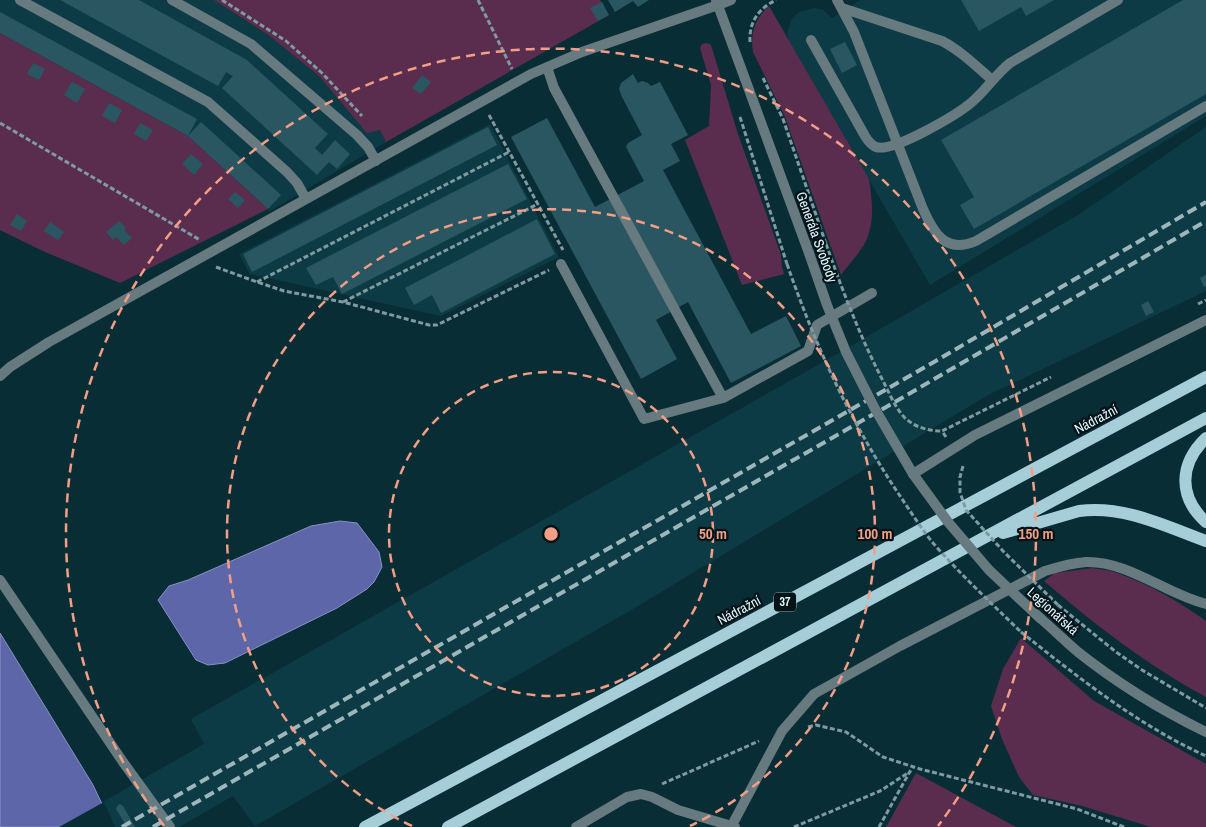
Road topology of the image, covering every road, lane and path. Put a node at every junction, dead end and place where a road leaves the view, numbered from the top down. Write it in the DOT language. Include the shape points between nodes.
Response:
graph roads {
  1 [pos="20,0"];
  2 [pos="172,0"];
  3 [pos="222,0"];
  4 [pos="478,0"];
  5 [pos="731,0"];
  6 [pos="776,0"];
  7 [pos="1118,0"];
  8 [pos="717,2"];
  9 [pos="840,4"];
  10 [pos="811,40"];
  11 [pos="750,46"];
  12 [pos="546,67"];
  13 [pos="760,71"];
  14 [pos="992,80"];
  15 [pos="518,82"];
  16 [pos="482,101"];
  17 [pos="1206,106"];
  18 [pos="738,109"];
  19 [pos="363,117"];
  20 [pos="0,123"];
  21 [pos="897,144"];
  22 [pos="509,152"];
  23 [pos="376,161"];
  24 [pos="306,199"];
  25 [pos="538,204"];
  26 [pos="217,248"];
  27 [pos="197,259"];
  28 [pos="560,264"];
  29 [pos="787,264"];
  30 [pos="257,282"];
  31 [pos="872,293"];
  32 [pos="343,302"];
  33 [pos="1206,320"];
  34 [pos="0,376"];
  35 [pos="1206,376"];
  36 [pos="723,398"];
  37 [pos="1206,418"];
  38 [pos="942,431"];
  39 [pos="1206,438"];
  40 [pos="963,466"];
  41 [pos="913,474"];
  42 [pos="1206,522"];
  43 [pos="979,540"];
  44 [pos="1206,541"];
  45 [pos="0,580"];
  46 [pos="1206,604"];
  47 [pos="1206,708"];
  48 [pos="782,731"];
  49 [pos="1206,732"];
  50 [pos="914,766"];
  51 [pos="910,772"];
  52 [pos="641,794"];
  53 [pos="732,826"];
  54 [pos="170,827"];
  55 [pos="365,827"];
  56 [pos="448,827"];
  57 [pos="576,827"];
  58 [pos="794,827"];
  59 [pos="879,827"];
  60 [pos="1124,827"];
  1 -- 24 [label="street" via="208,102 287,172"];
  2 -- 23 [label="street" via="251,44 357,135"];
  3 -- 19 [label="path" via="286,41 322,73"];
  4 -- 15 [label="path"];
  5 -- 8 [label="street"];
  6 -- 11 [label="path" via="765,6 753,20"];
  7 -- 14 [label="street" via="1010,63"];
  8 -- 12 [label="street"];
  8 -- 41 [label="street, Generála Svobody, bridge" via="846,352"];
  9 -- 14 [label="street" via="942,41"];
  9 -- 21 [label="street"];
  10 -- 21 [label="street" via="871,145 882,148"];
  12 -- 15 [label="street"];
  12 -- 36 [label="street" via="554,88"];
  13 -- 38 [label="path, bridge" via="783,119 845,300 865,345 898,409 913,424"];
  14 -- 21 [label="street" via="964,108"];
  15 -- 16 [label="street"];
  16 -- 22 [label="path"];
  16 -- 23 [label="street"];
  17 -- 21 [label="street" via="976,240 958,246 947,243 930,226"];
  18 -- 29 [label="path"];
  20 -- 26 [label="path"];
  22 -- 25 [label="path"];
  22 -- 30 [label="path"];
  23 -- 24 [label="street"];
  24 -- 26 [label="street"];
  25 -- 28 [label="path" via="564,255"];
  25 -- 32 [label="path"];
  26 -- 27 [label="street"];
  27 -- 30 [label="path"];
  27 -- 34 [label="street" via="49,342"];
  28 -- 32 [label="path" via="438,325"];
  28 -- 36 [label="street" via="644,419"];
  30 -- 32 [label="path" via="284,291"];
  31 -- 36 [label="street" via="817,325 808,351"];
  33 -- 41 [label="street" via="975,435"];
  35 -- 55 [label="main road, Nádražní / 37"];
  37 -- 43 [label="main road"];
  39 -- 42 [label="main road" via="1194,453 1185,479 1189,501"];
  40 -- 47 [label="path, bridge" via="960,492 966,510 1003,552 1058,605 1116,652"];
  41 -- 49 [label="street, Legionářská, bridge" via="989,570 1077,651 1161,707"];
  43 -- 44 [label="main road" via="1092,509 1125,512"];
  43 -- 56 [label="main road"];
  45 -- 54 [label="street"];
  46 -- 48 [label="street" via="1115,566 1087,562 1060,566 942,624 824,688 806,702"];
  48 -- 50 [label="path" via="816,725 846,732 883,757"];
  48 -- 52 [label="path"];
  48 -- 53 [label="street"];
  50 -- 51 [label="path"];
  50 -- 60 [label="path" via="1077,809"];
  51 -- 58 [label="path" via="880,791"];
  51 -- 59 [label="path"];
  52 -- 53 [label="street" via="678,810"];
  52 -- 57 [label="street" via="627,797"];
}
